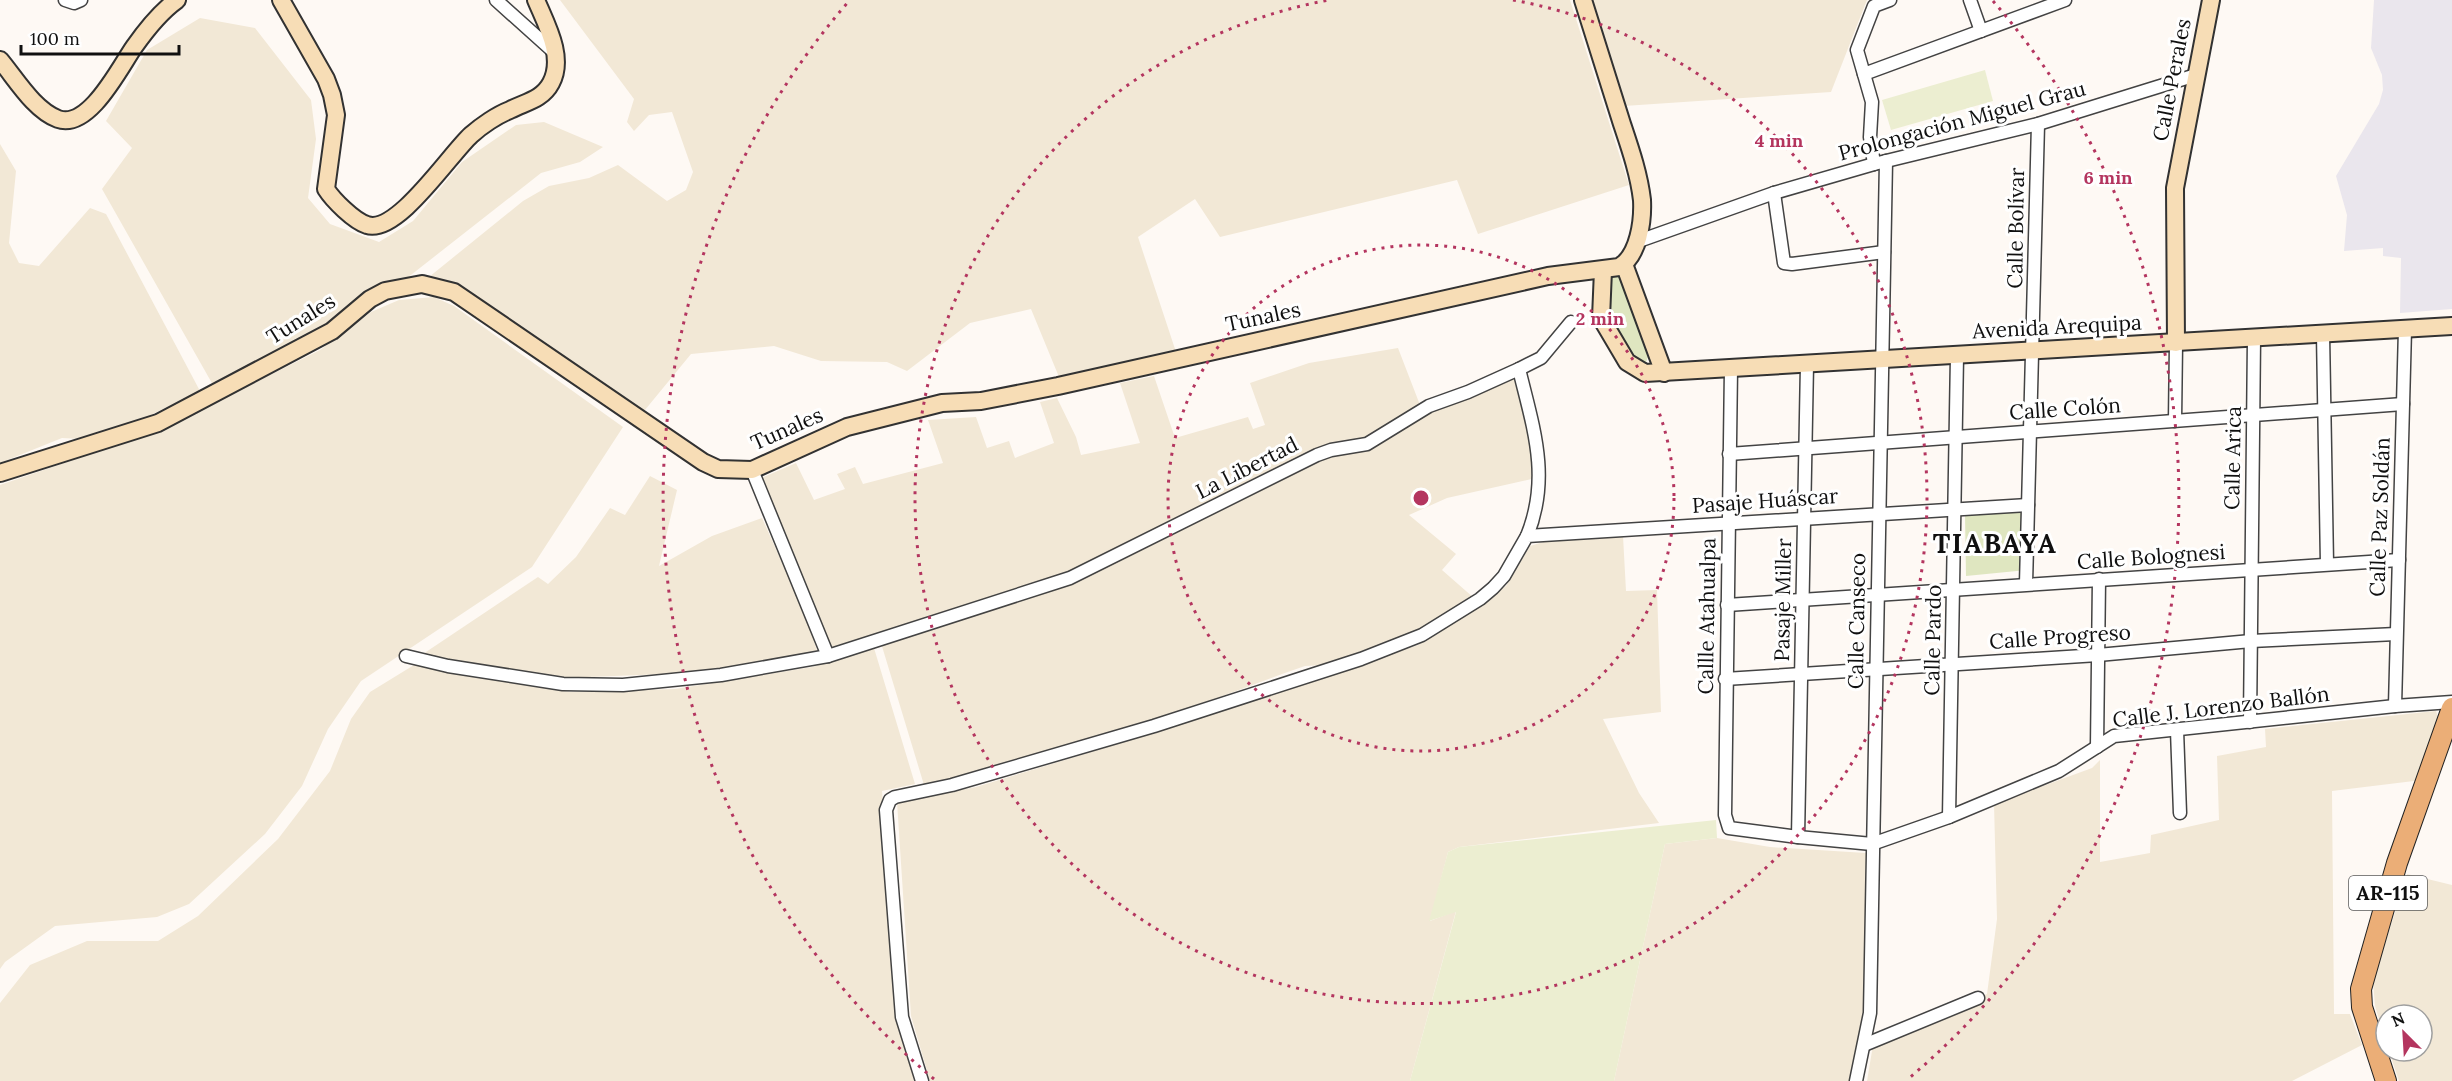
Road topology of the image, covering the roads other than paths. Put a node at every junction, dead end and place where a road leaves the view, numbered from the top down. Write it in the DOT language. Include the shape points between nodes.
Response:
graph roads {
  1 [pos="65,0"];
  2 [pos="81,0"];
  3 [pos="177,0"];
  4 [pos="281,0"];
  5 [pos="496,0"];
  6 [pos="536,0"];
  7 [pos="1583,0"];
  8 [pos="1890,0"];
  9 [pos="1970,0"];
  10 [pos="2065,0"];
  11 [pos="2211,0"];
  12 [pos="1981,31"];
  13 [pos="555,53"];
  14 [pos="0,60"];
  15 [pos="1864,74"];
  16 [pos="2196,75"];
  17 [pos="2038,124"];
  18 [pos="1880,163"];
  19 [pos="1774,194"];
  20 [pos="1636,242"];
  21 [pos="1884,252"];
  22 [pos="1624,264"];
  23 [pos="1603,270"];
  24 [pos="1571,322"];
  25 [pos="2452,326"];
  26 [pos="2405,329"];
  27 [pos="2323,334"];
  28 [pos="2254,338"];
  29 [pos="2176,343"];
  30 [pos="2032,351"];
  31 [pos="1957,356"];
  32 [pos="1882,360"];
  33 [pos="1807,364"];
  34 [pos="1731,368"];
  35 [pos="1519,369"];
  36 [pos="1664,373"];
  37 [pos="2403,404"];
  38 [pos="2324,409"];
  39 [pos="2253,416"];
  40 [pos="2175,421"];
  41 [pos="2030,432"];
  42 [pos="1956,437"];
  43 [pos="1880,443"];
  44 [pos="1805,449"];
  45 [pos="1729,454"];
  46 [pos="752,470"];
  47 [pos="0,473"];
  48 [pos="2028,505"];
  49 [pos="1954,509"];
  50 [pos="1879,514"];
  51 [pos="1804,518"];
  52 [pos="1728,524"];
  53 [pos="1527,536"];
  54 [pos="2398,560"];
  55 [pos="2327,564"];
  56 [pos="2252,570"];
  57 [pos="2099,579"];
  58 [pos="2026,584"];
  59 [pos="1953,589"];
  60 [pos="1877,594"];
  61 [pos="1802,600"];
  62 [pos="1727,605"];
  63 [pos="2396,634"];
  64 [pos="2251,641"];
  65 [pos="2098,655"];
  66 [pos="406,656"];
  67 [pos="828,656"];
  68 [pos="1952,664"];
  69 [pos="1876,669"];
  70 [pos="1801,674"];
  71 [pos="1725,679"];
  72 [pos="2452,702"];
  73 [pos="2395,706"];
  74 [pos="2452,708"];
  75 [pos="2250,722"];
  76 [pos="2177,730"];
  77 [pos="2097,747"];
  78 [pos="2180,813"];
  79 [pos="1949,817"];
  80 [pos="1729,828"];
  81 [pos="1798,837"];
  82 [pos="1872,844"];
  83 [pos="1978,998"];
  84 [pos="1864,1045"];
  85 [pos="922,1081"];
  86 [pos="1856,1081"];
  87 [pos="2386,1081"];
  1 -- 2 [label="street"];
  3 -- 14 [label="street" via="151,24 101,98 75,118 59,120 41,109"];
  4 -- 13 [label="street" via="332,95 336,115 326,189 335,203 367,226 382,225 402,212 472,134 509,110 535,100 551,83"];
  5 -- 13 [label="street"];
  6 -- 13 [label="street"];
  7 -- 20 [label="street" via="1634,161 1642,199"];
  8 -- 15 [label="street, Calle Canseco" via="1874,6 1857,50"];
  9 -- 12 [label="street"];
  10 -- 12 [label="street"];
  11 -- 16 [label="street, Calle Perales"];
  12 -- 15 [label="street"];
  15 -- 18 [label="street, Calle Canseco" via="1872,102 1870,137"];
  16 -- 17 [label="street, Prolongación Miguel Grau"];
  16 -- 29 [label="street, Calle Perales" via="2175,188"];
  17 -- 18 [label="street, Prolongación Miguel Grau"];
  17 -- 30 [label="street, Calle Bolívar"];
  18 -- 19 [label="street, Prolongación Miguel Grau"];
  18 -- 21 [label="street, Calle Canseco"];
  19 -- 20 [label="street, Prolongación Miguel Grau"];
  19 -- 21 [label="street" via="1784,263"];
  20 -- 22 [label="street"];
  21 -- 32 [label="street, Calle Canseco"];
  22 -- 23 [label="street"];
  22 -- 36 [label="street"];
  23 -- 36 [label="street, Avenida Arequipa" via="1600,313 1604,324 1627,362 1645,373"];
  23 -- 46 [label="street, Tunales" via="1548,276 1058,386 925,407 847,427"];
  24 -- 35 [label="street, La Libertad" via="1542,358"];
  25 -- 26 [label="street, Avenida Arequipa"];
  26 -- 27 [label="street, Avenida Arequipa"];
  26 -- 37 [label="street, Calle Paz Soldán"];
  27 -- 28 [label="street, Avenida Arequipa"];
  27 -- 38 [label="street"];
  28 -- 29 [label="street, Avenida Arequipa"];
  28 -- 39 [label="street, Calle Arica"];
  29 -- 30 [label="street, Avenida Arequipa"];
  29 -- 40 [label="street, Calle Perales"];
  30 -- 31 [label="street, Avenida Arequipa"];
  30 -- 41 [label="street, Calle Bolívar"];
  31 -- 32 [label="street, Avenida Arequipa"];
  31 -- 42 [label="street, Calle Pardo"];
  32 -- 33 [label="street, Avenida Arequipa"];
  32 -- 43 [label="street, Calle Canseco"];
  33 -- 34 [label="street, Avenida Arequipa"];
  33 -- 44 [label="street, Pasaje Miller"];
  34 -- 36 [label="street, Avenida Arequipa"];
  34 -- 45 [label="street, Callle Atahualpa"];
  35 -- 53 [label="street" via="1539,459 1536,505"];
  35 -- 67 [label="street, La Libertad" via="1429,406 1367,444 1317,455 1070,578"];
  37 -- 38 [label="street, Calle Colón"];
  37 -- 54 [label="street, Calle Paz Soldán"];
  38 -- 39 [label="street, Calle Colón"];
  38 -- 55 [label="street"];
  39 -- 40 [label="street, Calle Colón"];
  39 -- 56 [label="street, Calle Arica"];
  40 -- 41 [label="street, Calle Colón"];
  41 -- 42 [label="street, Calle Colón"];
  41 -- 48 [label="street, Calle Bolívar"];
  42 -- 43 [label="street, Calle Colón"];
  42 -- 49 [label="street, Calle Pardo"];
  43 -- 44 [label="street, Calle Colón"];
  43 -- 50 [label="street, Calle Canseco"];
  44 -- 45 [label="street, Calle Colón"];
  44 -- 51 [label="street, Pasaje Miller"];
  45 -- 52 [label="street, Callle Atahualpa"];
  46 -- 47 [label="street, Tunales" via="718,469 703,462 454,292 422,284 385,291 332,331 158,423"];
  46 -- 67 [label="street"];
  48 -- 49 [label="street, Pasaje Huáscar"];
  48 -- 58 [label="street, Calle Bolívar"];
  49 -- 50 [label="street, Pasaje Huáscar"];
  49 -- 59 [label="street, Calle Pardo"];
  50 -- 51 [label="street, Pasaje Huáscar"];
  50 -- 60 [label="street, Calle Canseco"];
  51 -- 52 [label="street, Pasaje Huáscar"];
  51 -- 61 [label="street, Pasaje Miller"];
  52 -- 53 [label="street, Pasaje Huáscar"];
  52 -- 62 [label="street, Callle Atahualpa"];
  53 -- 85 [label="street" via="1504,576 1480,599 1422,635 1361,659 1154,726 890,800 886,810 903,1017"];
  54 -- 55 [label="street, Calle Bolognesi"];
  54 -- 63 [label="street, Calle Paz Soldán"];
  55 -- 56 [label="street, Calle Bolognesi"];
  56 -- 57 [label="street, Calle Bolognesi"];
  56 -- 64 [label="street, Calle Arica"];
  57 -- 58 [label="street, Calle Bolognesi"];
  57 -- 65 [label="street"];
  58 -- 59 [label="street, Calle Bolognesi"];
  59 -- 60 [label="street, Calle Bolognesi"];
  59 -- 68 [label="street, Calle Pardo"];
  60 -- 61 [label="street, Calle Bolognesi"];
  60 -- 69 [label="street, Calle Canseco"];
  61 -- 62 [label="street, Calle Bolognesi"];
  61 -- 70 [label="street, Pasaje Miller"];
  62 -- 71 [label="street, Callle Atahualpa"];
  63 -- 64 [label="street, Calle Progreso"];
  63 -- 73 [label="street, Calle Paz Soldán"];
  64 -- 65 [label="street, Calle Progreso"];
  64 -- 75 [label="street, Calle Arica"];
  65 -- 68 [label="street, Calle Progreso"];
  65 -- 77 [label="street"];
  66 -- 67 [label="street, La Libertad" via="563,684 623,685 721,675"];
  68 -- 69 [label="street, Calle Progreso"];
  68 -- 79 [label="street, Calle Pardo"];
  69 -- 70 [label="street, Calle Progreso"];
  69 -- 82 [label="street, Calle Canseco"];
  70 -- 71 [label="street, Calle Progreso"];
  70 -- 81 [label="street, Pasaje Miller"];
  71 -- 80 [label="street, Callle Atahualpa" via="1725,815"];
  72 -- 73 [label="street, Calle J. Lorenzo Ballón"];
  73 -- 75 [label="street, Calle J. Lorenzo Ballón"];
  74 -- 87 [label="main road, AR-115" via="2397,863 2361,989 2362,1007"];
  75 -- 76 [label="street, Calle J. Lorenzo Ballón"];
  76 -- 77 [label="street, Calle J. Lorenzo Ballón" via="2114,736"];
  76 -- 78 [label="street"];
  77 -- 79 [label="street, Calle J. Lorenzo Ballón" via="2059,771"];
  79 -- 82 [label="street, Calle J. Lorenzo Ballón"];
  80 -- 81 [label="street, Calle J. Lorenzo Ballón"];
  81 -- 82 [label="street, Calle J. Lorenzo Ballón"];
  82 -- 84 [label="street, Calle Canseco" via="1870,1013"];
  83 -- 84 [label="street"];
  84 -- 86 [label="street, Calle Canseco"];
}
